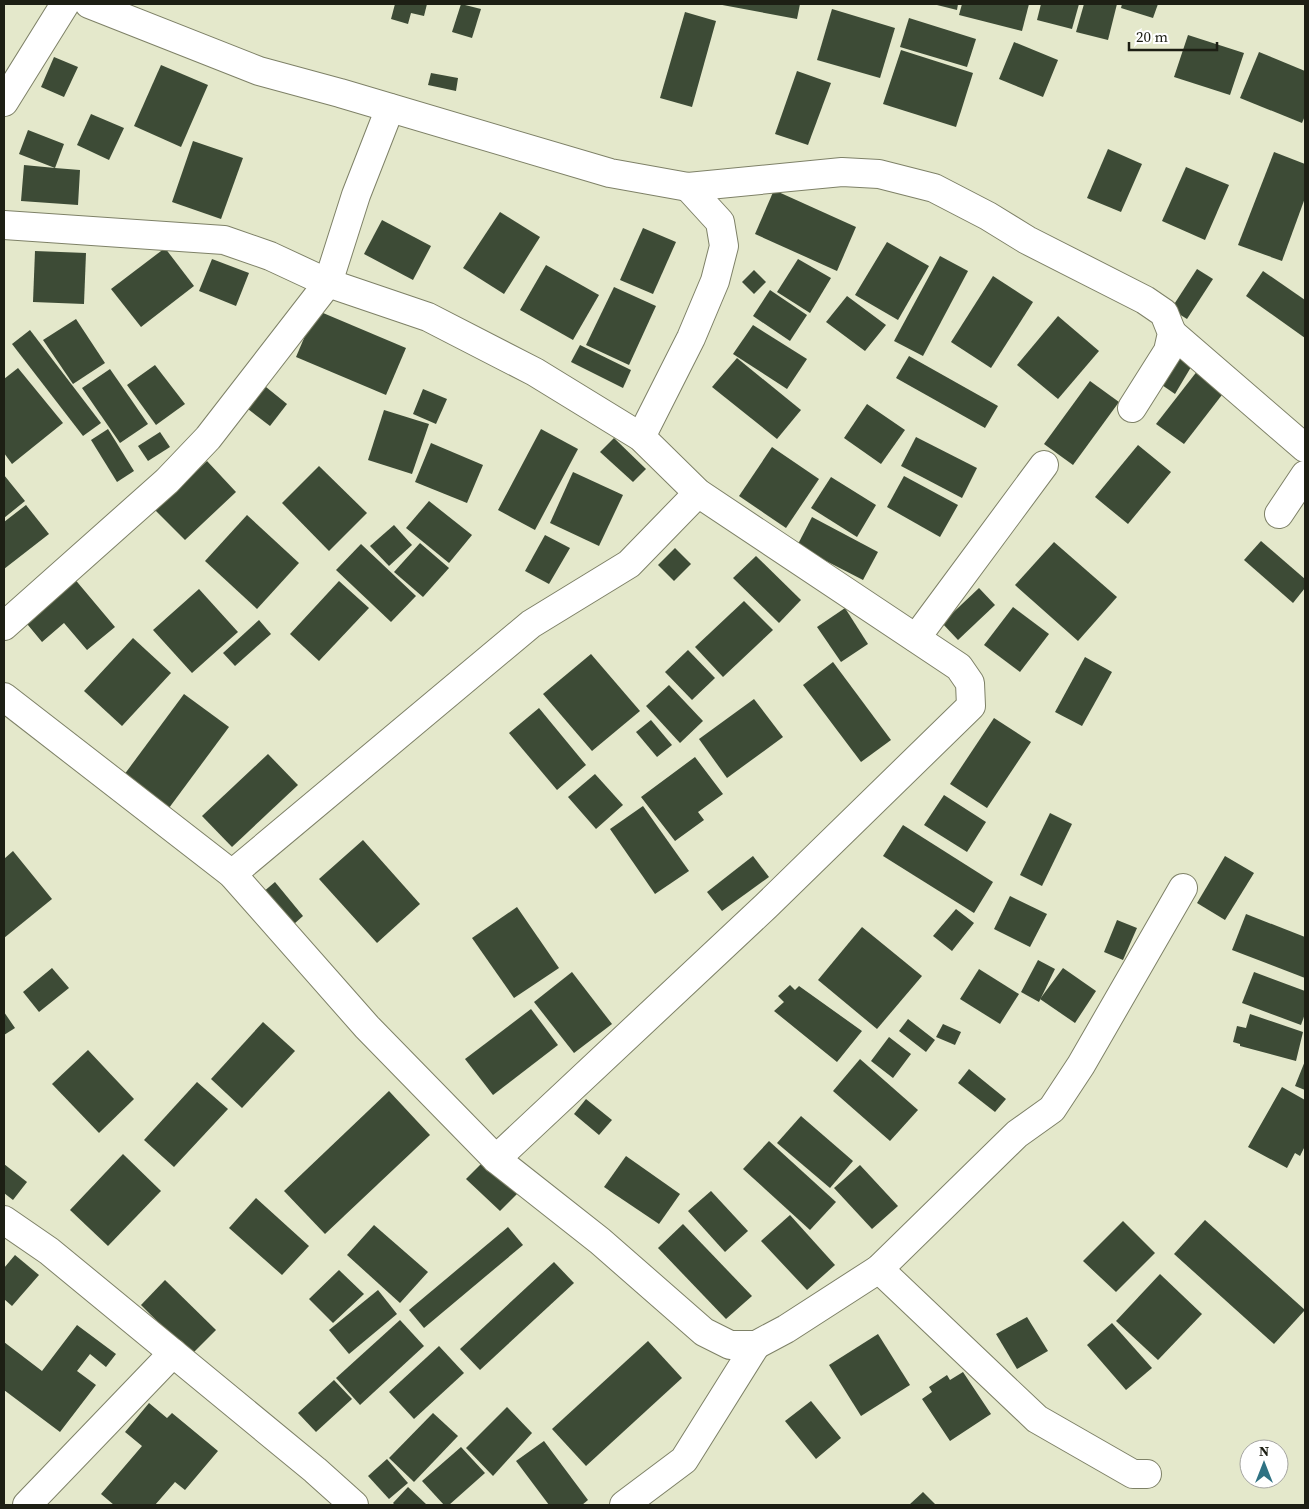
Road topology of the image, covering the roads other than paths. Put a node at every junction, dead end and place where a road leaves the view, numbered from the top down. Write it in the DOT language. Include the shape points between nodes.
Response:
graph roads {
  1 [pos="64,4"];
  2 [pos="88,4"];
  3 [pos="4,102"];
  4 [pos="390,108"];
  5 [pos="688,187"];
  6 [pos="4,225"];
  7 [pos="328,283"];
  8 [pos="1172,333"];
  9 [pos="1132,408"];
  10 [pos="640,437"];
  11 [pos="1305,448"];
  12 [pos="1044,464"];
  13 [pos="1305,475"];
  14 [pos="698,493"];
  15 [pos="1279,514"];
  16 [pos="4,626"];
  17 [pos="916,638"];
  18 [pos="4,697"];
  19 [pos="232,874"];
  20 [pos="1183,888"];
  21 [pos="496,1159"];
  22 [pos="4,1220"];
  23 [pos="879,1269"];
  24 [pos="756,1344"];
  25 [pos="172,1353"];
  26 [pos="1147,1474"];
  27 [pos="27,1505"];
  28 [pos="354,1505"];
  29 [pos="624,1505"];
  1 -- 3 [label="street"];
  2 -- 4 [label="street" via="259,71"];
  4 -- 5 [label="street" via="610,173"];
  4 -- 7 [label="street" via="356,195"];
  5 -- 8 [label="street" via="842,172 879,174 934,188 1026,240 1145,300 1164,313"];
  5 -- 10 [label="street" via="720,222 724,246 715,281 691,338"];
  6 -- 7 [label="street" via="224,240 270,256"];
  7 -- 10 [label="street" via="428,317 535,372"];
  7 -- 16 [label="street" via="208,438 167,481"];
  8 -- 9 [label="street" via="1168,351"];
  8 -- 11 [label="street"];
  10 -- 14 [label="street"];
  12 -- 17 [label="street"];
  13 -- 15 [label="street"];
  14 -- 17 [label="street"];
  14 -- 19 [label="street" via="630,564 532,624"];
  17 -- 21 [label="street" via="959,667 970,683 970,706 766,906"];
  18 -- 19 [label="street"];
  19 -- 21 [label="street" via="368,1027"];
  20 -- 23 [label="street" via="1052,1109 1017,1134"];
  21 -- 24 [label="street" via="600,1241 704,1332 730,1346"];
  22 -- 25 [label="street" via="48,1251"];
  23 -- 24 [label="street" via="786,1329"];
  23 -- 26 [label="street" via="1037,1419 1133,1474"];
  24 -- 29 [label="street" via="684,1460"];
  25 -- 27 [label="street"];
  25 -- 28 [label="street"];
}
